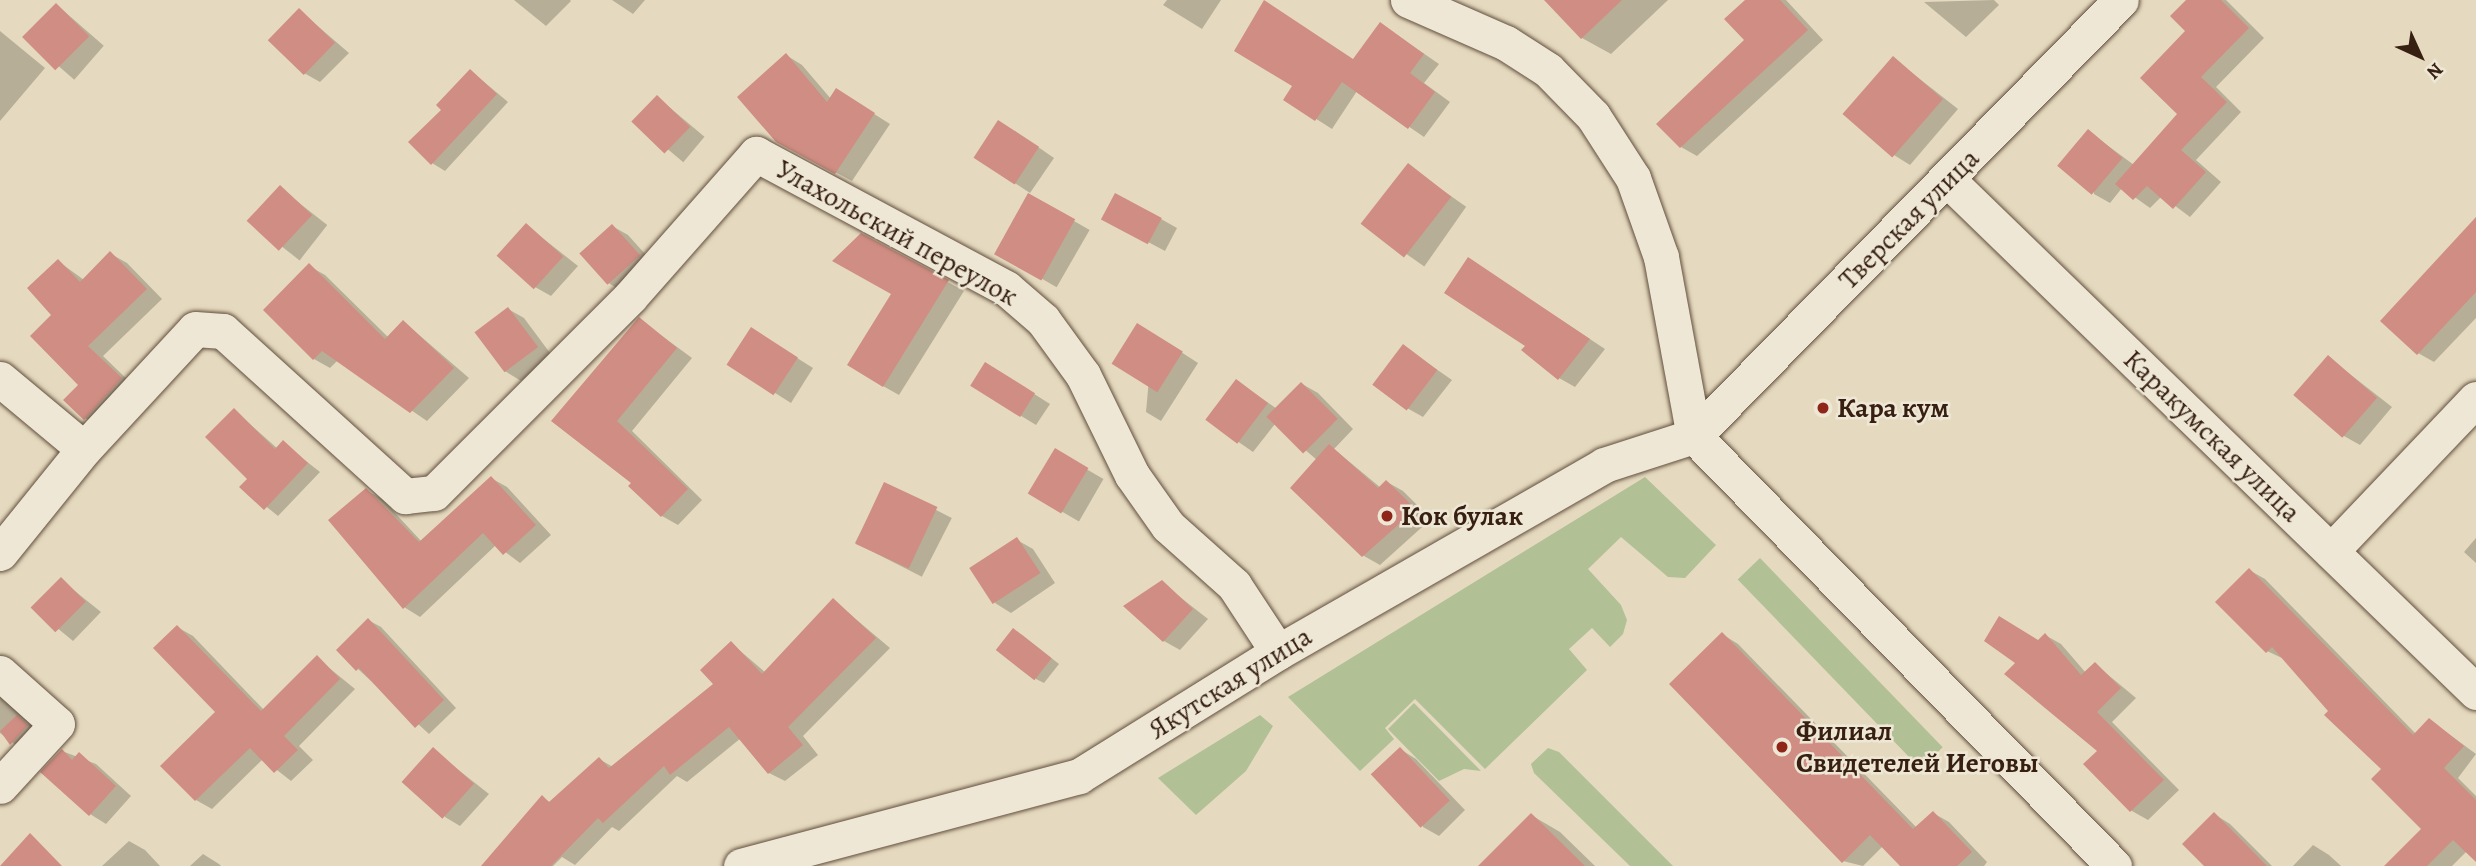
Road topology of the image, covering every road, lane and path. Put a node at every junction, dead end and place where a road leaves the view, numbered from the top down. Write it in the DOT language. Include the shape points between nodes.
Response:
graph roads {
  1 [pos="1408,0"];
  2 [pos="2121,0"];
  3 [pos="1949,180"];
  4 [pos="0,379"];
  5 [pos="2476,399"];
  6 [pos="1694,436"];
  7 [pos="84,449"];
  8 [pos="2331,551"];
  9 [pos="0,553"];
  10 [pos="1278,652"];
  11 [pos="0,673"];
  12 [pos="2476,692"];
  13 [pos="0,786"];
  14 [pos="741,866"];
  15 [pos="2114,866"];
  1 -- 6 [label="street" via="1506,43 1548,70 1593,116 1633,178 1661,257"];
  2 -- 3 [label="street, Тверская улица"];
  3 -- 6 [label="street, Тверская улица"];
  3 -- 8 [label="street, Каракумская улица"];
  4 -- 7 [label="street"];
  5 -- 8 [label="street"];
  6 -- 10 [label="street, Якутская улица" via="1604,466"];
  6 -- 15 [label="street"];
  7 -- 9 [label="street"];
  7 -- 10 [label="street, Улахольский переулок" via="195,329 223,331 405,496 434,493 630,297 756,155 1006,288 1043,320 1083,375 1132,475 1168,526 1234,585"];
  8 -- 12 [label="street, Каракумская улица"];
  10 -- 14 [label="street, Якутская улица" via="1079,776"];
  11 -- 13 [label="street" via="57,724"];
}
